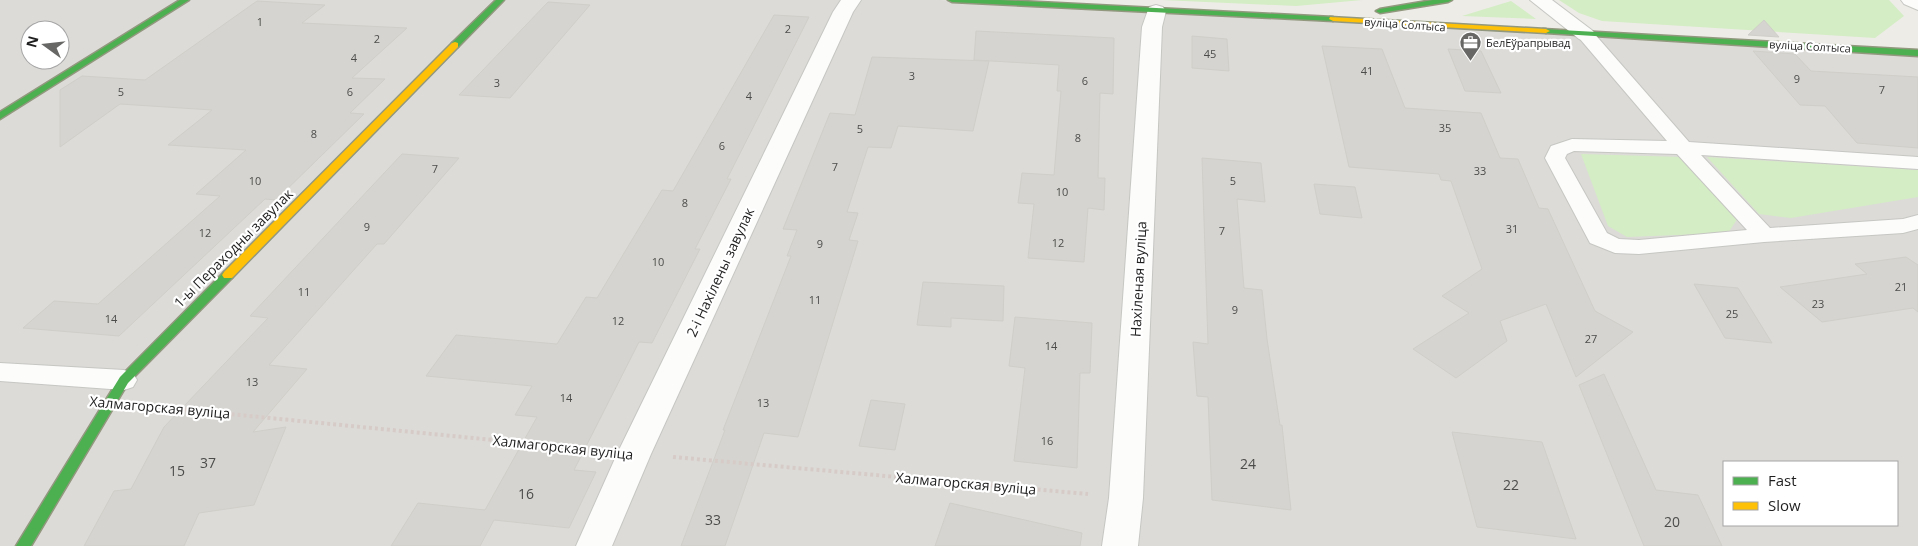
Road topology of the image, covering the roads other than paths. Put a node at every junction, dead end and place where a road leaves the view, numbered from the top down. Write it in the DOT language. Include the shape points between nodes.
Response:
graph roads {
  1 [pos="185,0"];
  2 [pos="500,0"];
  3 [pos="851,0"];
  4 [pos="952,0"];
  5 [pos="1448,0"];
  6 [pos="1540,0"];
  7 [pos="1911,0"];
  8 [pos="1918,4"];
  9 [pos="1156,11"];
  10 [pos="1299,17"];
  11 [pos="1586,35"];
  12 [pos="1913,51"];
  13 [pos="0,116"];
  14 [pos="1683,148"];
  15 [pos="1918,163"];
  16 [pos="1918,222"];
  17 [pos="1764,235"];
  18 [pos="0,372"];
  19 [pos="124,380"];
  20 [pos="23,546"];
  21 [pos="594,546"];
  22 [pos="1121,546"];
  1 -- 13 [label="street"];
  2 -- 19 [label="street, 1-ы Пераходны завулак"];
  3 -- 21 [label="street, 2-і Нахілены завулак" via="634,454"];
  4 -- 9 [label="street, вуліца Солтыса"];
  5 -- 10 [label="street" via="1385,10"];
  6 -- 11 [label="street"];
  7 -- 8 [label="street"];
  9 -- 10 [label="street, вуліца Солтыса"];
  9 -- 22 [label="street, Нахіленая вуліца" via="1152,27"];
  10 -- 11 [label="street, вуліца Солтыса"];
  11 -- 12 [label="street, вуліца Солтыса"];
  11 -- 14 [label="lane"];
  14 -- 15 [label="lane"];
  14 -- 17 [label="lane"];
  14 -- 17 [label="lane" via="1572,145 1558,150 1556,158 1598,238 1615,246 1639,247"];
  16 -- 17 [label="lane" via="1903,226"];
  18 -- 19 [label="lane"];
  19 -- 20 [label="street, 1-ы Пераходны завулак"];
}
